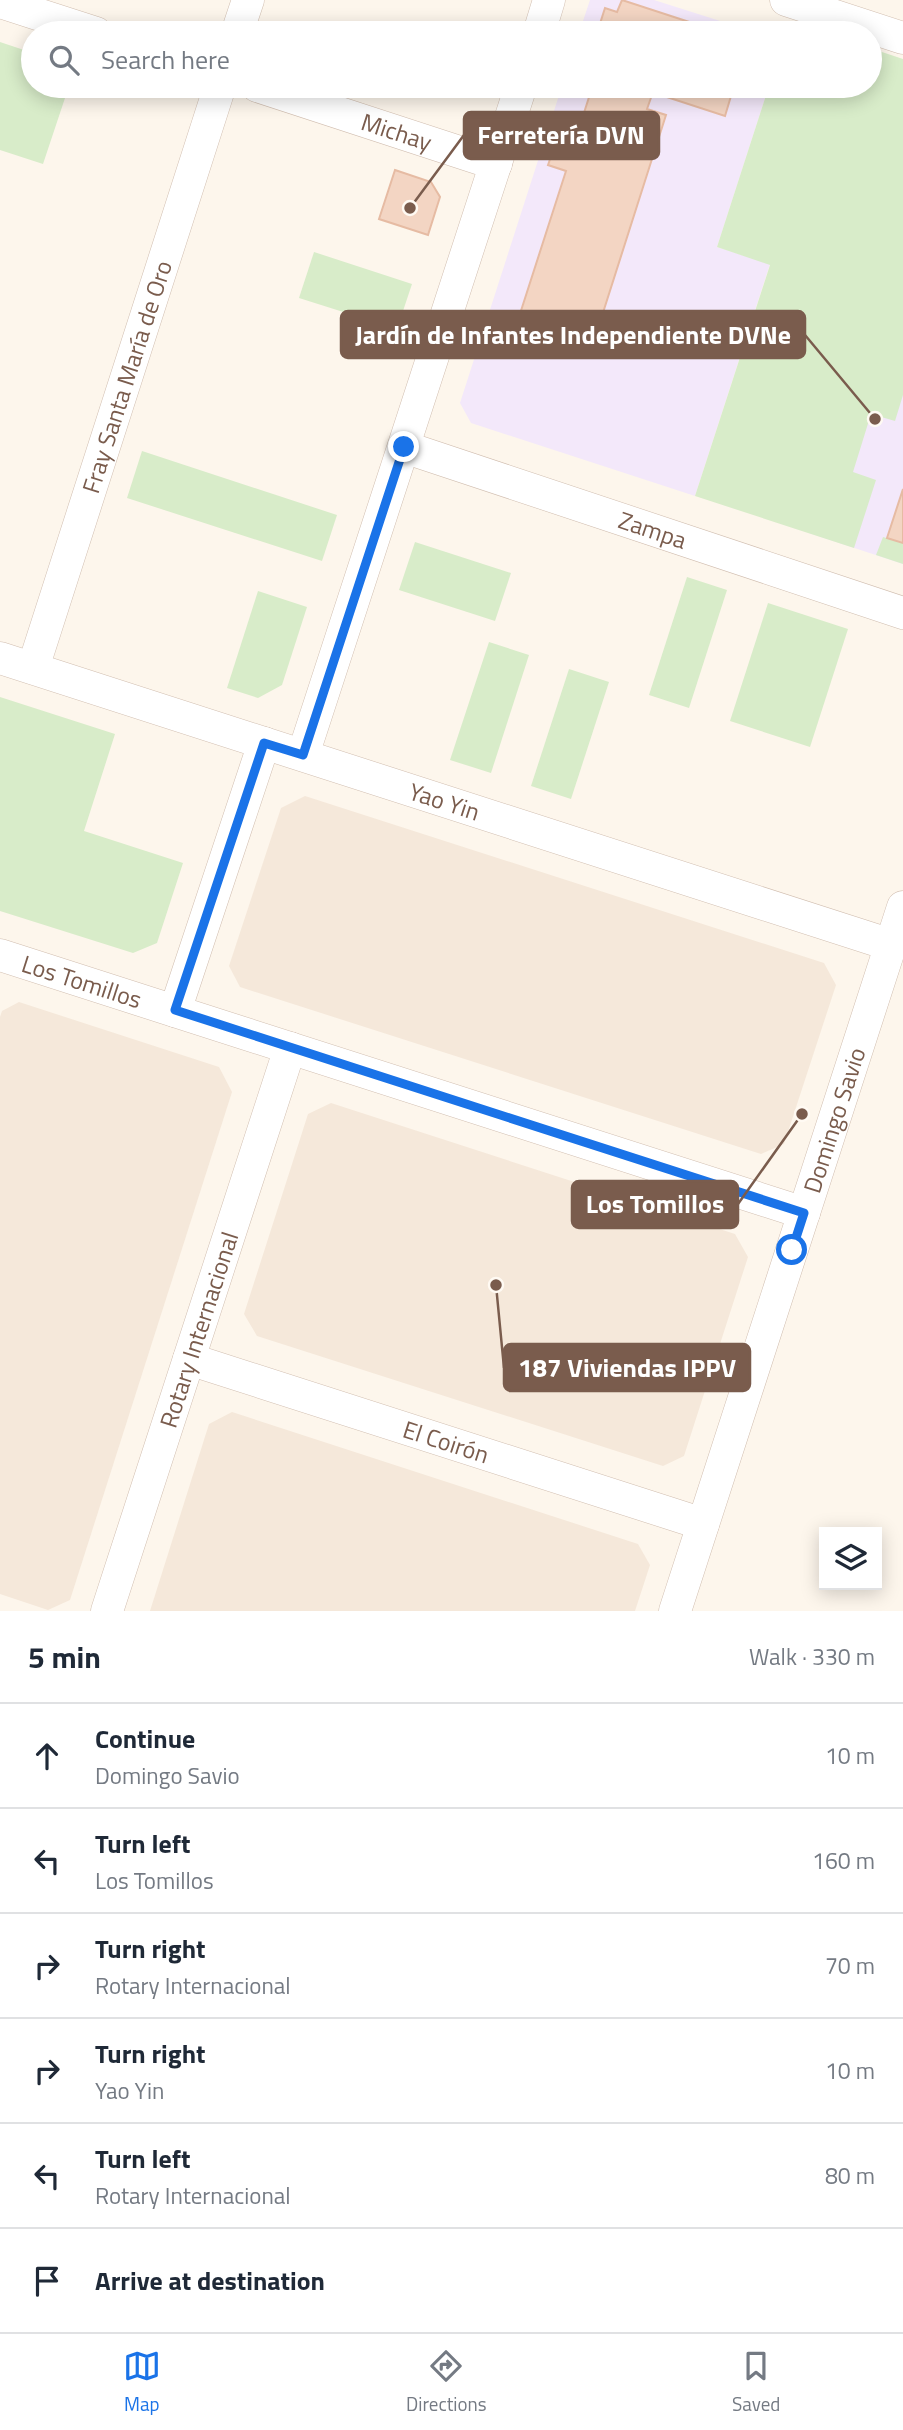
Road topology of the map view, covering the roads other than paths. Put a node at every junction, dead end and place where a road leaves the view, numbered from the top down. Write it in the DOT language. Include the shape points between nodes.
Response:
graph roads {
  1 [pos="248,0"];
  2 [pos="550,0"];
  3 [pos="786,0"];
  4 [pos="0,2"];
  5 [pos="872,13"];
  6 [pos="59,21"];
  7 [pos="241,21"];
  8 [pos="542,21"];
  9 [pos="882,21"];
  10 [pos="903,38"];
  11 [pos="216,98"];
  12 [pos="294,98"];
  13 [pos="517,98"];
  14 [pos="496,164"];
  15 [pos="404,447"];
  16 [pos="903,613"];
  17 [pos="0,658"];
  18 [pos="33,668"];
  19 [pos="264,743"];
  20 [pos="303,755"];
  21 [pos="903,907"];
  22 [pos="891,945"];
  23 [pos="0,955"];
  24 [pos="175,1010"];
  25 [pos="290,1048"];
  26 [pos="804,1213"];
  27 [pos="189,1359"];
  28 [pos="703,1524"];
  29 [pos="107,1611"];
  30 [pos="675,1611"];
  1 -- 7 [label="street"];
  2 -- 8 [label="street"];
  3 -- 5 [label="street"];
  4 -- 6 [label="street"];
  9 -- 10 [label="street"];
  11 -- 18 [label="street, Fray Santa María de Oro"];
  12 -- 14 [label="street, Michay"];
  13 -- 14 [label="street"];
  14 -- 15 [label="street"];
  15 -- 16 [label="street, Zampa"];
  15 -- 20 [label="street"];
  17 -- 18 [label="street, Yao Yin"];
  18 -- 19 [label="street, Yao Yin"];
  19 -- 20 [label="street, Yao Yin"];
  19 -- 24 [label="street"];
  20 -- 22 [label="street, Yao Yin"];
  21 -- 22 [label="street, Domingo Savio"];
  22 -- 26 [label="street, Domingo Savio"];
  23 -- 24 [label="street, Los Tomillos"];
  24 -- 25 [label="street, Los Tomillos"];
  25 -- 26 [label="street, Los Tomillos"];
  25 -- 27 [label="street, Rotary Internacional"];
  26 -- 28 [label="street, Domingo Savio"];
  27 -- 28 [label="street, El Coirón"];
  27 -- 29 [label="street, Rotary Internacional"];
  28 -- 30 [label="street, Domingo Savio"];
}
